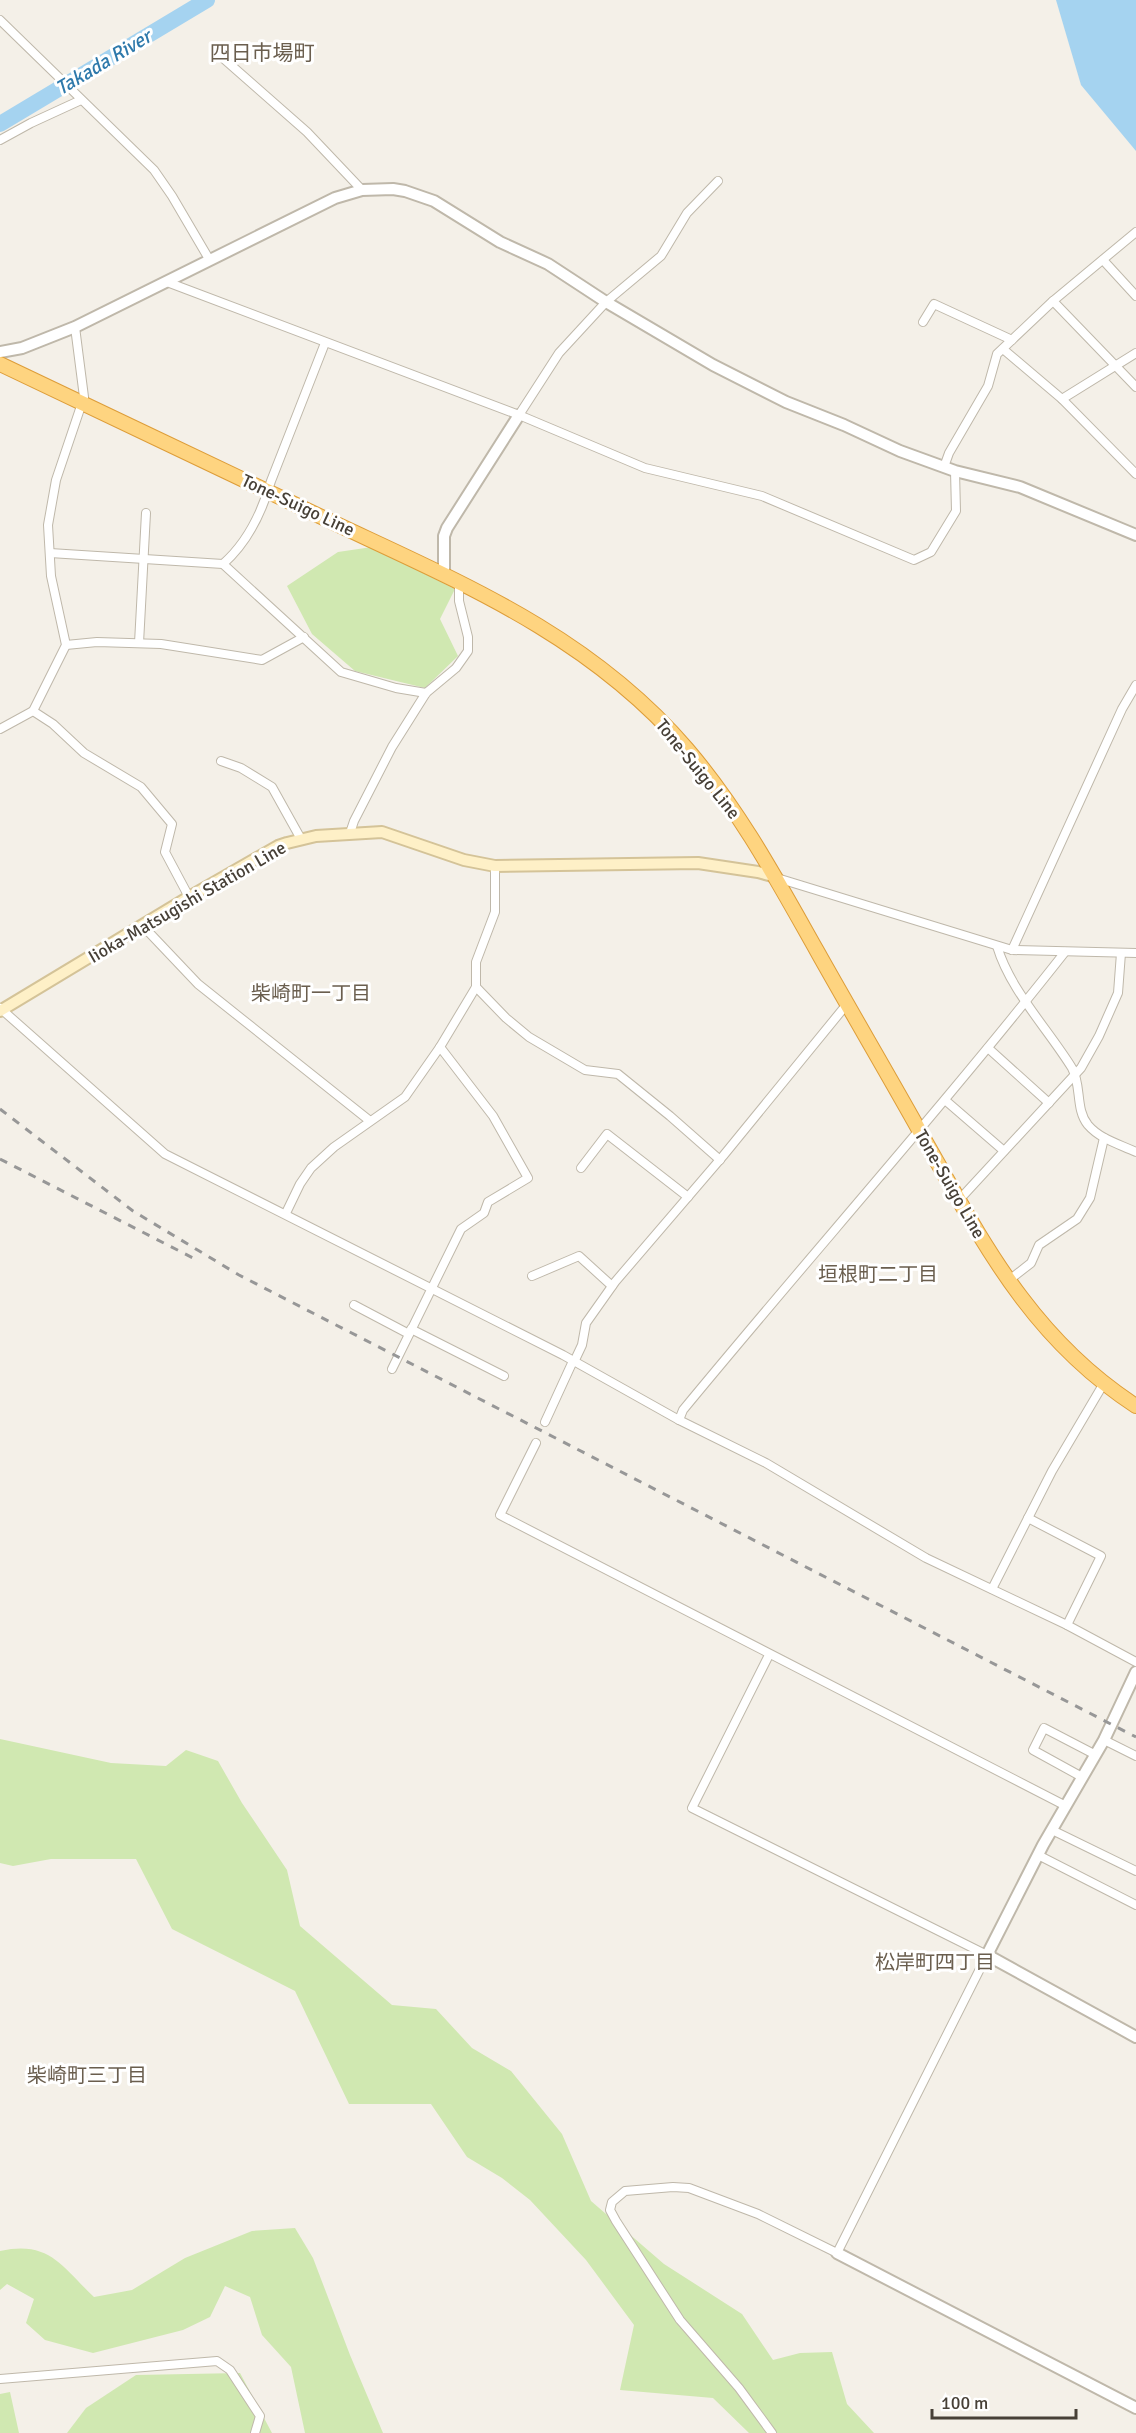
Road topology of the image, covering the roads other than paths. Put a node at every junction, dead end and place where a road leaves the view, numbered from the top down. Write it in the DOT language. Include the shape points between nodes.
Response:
graph roads {
  1 [pos="0,20"];
  2 [pos="224,59"];
  3 [pos="79,97"];
  4 [pos="0,140"];
  5 [pos="718,181"];
  6 [pos="362,190"];
  7 [pos="1136,232"];
  8 [pos="209,259"];
  9 [pos="1103,260"];
  10 [pos="167,282"];
  11 [pos="1136,296"];
  12 [pos="1053,301"];
  13 [pos="606,302"];
  14 [pos="923,322"];
  15 [pos="75,327"];
  16 [pos="1012,340"];
  17 [pos="325,343"];
  18 [pos="1003,349"];
  19 [pos="0,352"];
  20 [pos="1136,353"];
  21 [pos="0,364"];
  22 [pos="1115,366"];
  23 [pos="1136,387"];
  24 [pos="1062,399"];
  25 [pos="83,404"];
  26 [pos="519,415"];
  27 [pos="944,467"];
  28 [pos="956,471"];
  29 [pos="1136,474"];
  30 [pos="268,492"];
  31 [pos="146,513"];
  32 [pos="1136,535"];
  33 [pos="50,553"];
  34 [pos="143,559"];
  35 [pos="223,564"];
  36 [pos="444,573"];
  37 [pos="459,581"];
  38 [pos="304,638"];
  39 [pos="139,643"];
  40 [pos="66,645"];
  41 [pos="1136,685"];
  42 [pos="426,693"];
  43 [pos="33,711"];
  44 [pos="0,729"];
  45 [pos="221,761"];
  46 [pos="350,833"];
  47 [pos="302,839"];
  48 [pos="495,866"];
  49 [pos="776,877"];
  50 [pos="189,897"];
  51 [pos="142,925"];
  52 [pos="997,946"];
  53 [pos="1012,950"];
  54 [pos="1065,952"];
  55 [pos="1120,953"];
  56 [pos="1136,953"];
  57 [pos="476,987"];
  58 [pos="1026,1001"];
  59 [pos="847,1004"];
  60 [pos="1,1010"];
  61 [pos="440,1047"];
  62 [pos="988,1048"];
  63 [pos="1075,1076"];
  64 [pos="945,1100"];
  65 [pos="1049,1103"];
  66 [pos="370,1121"];
  67 [pos="920,1131"];
  68 [pos="1104,1138"];
  69 [pos="1004,1151"];
  70 [pos="1136,1152"];
  71 [pos="720,1160"];
  72 [pos="581,1168"];
  73 [pos="688,1197"];
  74 [pos="959,1200"];
  75 [pos="286,1213"];
  76 [pos="532,1276"];
  77 [pos="1008,1281"];
  78 [pos="612,1286"];
  79 [pos="432,1287"];
  80 [pos="354,1305"];
  81 [pos="410,1332"];
  82 [pos="573,1362"];
  83 [pos="392,1369"];
  84 [pos="504,1376"];
  85 [pos="1104,1383"];
  86 [pos="1136,1406"];
  87 [pos="680,1419"];
  88 [pos="545,1422"];
  89 [pos="536,1443"];
  90 [pos="1028,1518"];
  91 [pos="992,1589"];
  92 [pos="1067,1625"];
  93 [pos="768,1655"];
  94 [pos="1136,1662"];
  95 [pos="1136,1671"];
  96 [pos="1104,1740"];
  97 [pos="1094,1754"];
  98 [pos="1136,1756"];
  99 [pos="1082,1777"];
  100 [pos="1066,1806"];
  101 [pos="1052,1830"];
  102 [pos="1038,1855"];
  103 [pos="1136,1871"];
  104 [pos="1136,1905"];
  105 [pos="987,1955"];
  106 [pos="1136,2036"];
  107 [pos="837,2253"];
  108 [pos="0,2379"];
  109 [pos="1136,2408"];
  110 [pos="255,2433"];
  111 [pos="772,2433"];
  1 -- 3 [label="street"];
  2 -- 6 [label="street" via="307,132"];
  3 -- 4 [label="street"];
  3 -- 8 [label="street" via="154,170"];
  5 -- 13 [label="street" via="687,213 661,256"];
  6 -- 8 [label="street" via="334,198"];
  6 -- 13 [label="street" via="405,191 434,201 500,242 548,264"];
  7 -- 9 [label="street"];
  8 -- 10 [label="street"];
  9 -- 11 [label="street"];
  9 -- 12 [label="street"];
  10 -- 15 [label="street"];
  10 -- 17 [label="street"];
  12 -- 16 [label="street"];
  12 -- 22 [label="street"];
  13 -- 26 [label="street" via="559,352"];
  13 -- 27 [label="street" via="713,365 786,402"];
  14 -- 16 [label="street" via="934,304"];
  15 -- 19 [label="street" via="22,348"];
  15 -- 25 [label="street"];
  16 -- 18 [label="street"];
  17 -- 26 [label="street"];
  17 -- 30 [label="street"];
  18 -- 24 [label="street"];
  18 -- 27 [label="street" via="997,354 988,386"];
  20 -- 22 [label="street"];
  21 -- 25 [label="highway, Tone-Suigo Line"];
  22 -- 23 [label="street"];
  22 -- 24 [label="street"];
  24 -- 29 [label="street"];
  25 -- 30 [label="highway, Tone-Suigo Line"];
  25 -- 33 [label="street" via="56,480 48,525"];
  26 -- 28 [label="street" via="645,468 762,496 914,560 931,552 956,511"];
  26 -- 36 [label="street" via="447,528"];
  27 -- 28 [label="street"];
  28 -- 32 [label="street" via="1020,487"];
  30 -- 35 [label="street" via="240,549"];
  30 -- 36 [label="highway, Tone-Suigo Line"];
  31 -- 34 [label="street"];
  33 -- 34 [label="street"];
  33 -- 40 [label="street"];
  34 -- 35 [label="street"];
  34 -- 39 [label="street"];
  35 -- 38 [label="street"];
  36 -- 37 [label="highway, Tone-Suigo Line"];
  37 -- 42 [label="street" via="468,651 456,668"];
  37 -- 49 [label="highway, Tone-Suigo Line" via="529,618 583,654 656,716 719,790"];
  38 -- 39 [label="street" via="262,660"];
  38 -- 42 [label="street" via="341,672"];
  39 -- 40 [label="street"];
  40 -- 43 [label="street"];
  41 -- 53 [label="street"];
  42 -- 46 [label="street" via="392,747"];
  43 -- 44 [label="street"];
  43 -- 50 [label="street" via="84,753 141,787 166,815 172,824 165,852"];
  45 -- 47 [label="street" via="272,787"];
  46 -- 47 [label="main road, Iioka-Matsugishi Station Line"];
  46 -- 48 [label="main road, Iioka-Matsugishi Station Line" via="390,834 464,860"];
  47 -- 50 [label="main road, Iioka-Matsugishi Station Line" via="278,846"];
  48 -- 49 [label="main road, Iioka-Matsugishi Station Line" via="698,863"];
  48 -- 57 [label="street" via="495,912 476,962"];
  49 -- 52 [label="street"];
  49 -- 59 [label="highway, Tone-Suigo Line"];
  50 -- 51 [label="main road, Iioka-Matsugishi Station Line"];
  51 -- 60 [label="main road, Iioka-Matsugishi Station Line"];
  51 -- 66 [label="street" via="198,984"];
  52 -- 53 [label="street"];
  52 -- 58 [label="street"];
  53 -- 54 [label="street"];
  54 -- 55 [label="street"];
  54 -- 58 [label="street"];
  55 -- 56 [label="street"];
  55 -- 63 [label="street" via="1118,993"];
  57 -- 61 [label="street"];
  57 -- 71 [label="street" via="529,1037 585,1070 618,1074"];
  58 -- 62 [label="street"];
  58 -- 63 [label="street"];
  59 -- 67 [label="highway, Tone-Suigo Line"];
  59 -- 71 [label="street"];
  60 -- 75 [label="street" via="165,1154"];
  61 -- 66 [label="street" via="405,1097"];
  61 -- 79 [label="street" via="493,1116 528,1178 488,1202 484,1213 461,1229"];
  62 -- 64 [label="street"];
  62 -- 65 [label="street"];
  63 -- 65 [label="street"];
  63 -- 68 [label="street" via="1084,1119"];
  64 -- 67 [label="street"];
  64 -- 69 [label="street"];
  65 -- 69 [label="street"];
  66 -- 75 [label="street" via="311,1168"];
  67 -- 74 [label="highway, Tone-Suigo Line"];
  67 -- 87 [label="street" via="786,1285 683,1410"];
  68 -- 70 [label="street"];
  68 -- 77 [label="street" via="1090,1198 1077,1219 1039,1245 1031,1263"];
  69 -- 74 [label="street"];
  71 -- 73 [label="street"];
  72 -- 73 [label="street" via="608,1134"];
  73 -- 78 [label="street"];
  74 -- 77 [label="highway, Tone-Suigo Line"];
  75 -- 79 [label="street"];
  76 -- 78 [label="street" via="579,1256"];
  77 -- 85 [label="highway, Tone-Suigo Line" via="1049,1332"];
  78 -- 82 [label="street" via="586,1323 582,1345"];
  79 -- 81 [label="street"];
  79 -- 82 [label="street"];
  80 -- 81 [label="street"];
  81 -- 83 [label="street"];
  81 -- 84 [label="street"];
  82 -- 87 [label="street"];
  82 -- 88 [label="street"];
  85 -- 86 [label="highway, Tone-Suigo Line"];
  85 -- 90 [label="street"];
  87 -- 91 [label="street" via="766,1463 926,1558"];
  89 -- 93 [label="street" via="500,1515"];
  90 -- 91 [label="street"];
  90 -- 92 [label="street" via="1101,1556"];
  91 -- 92 [label="street"];
  92 -- 94 [label="street"];
  93 -- 100 [label="street"];
  93 -- 105 [label="street" via="692,1808"];
  95 -- 96 [label="street"];
  96 -- 97 [label="street"];
  96 -- 98 [label="street"];
  97 -- 99 [label="street"];
  97 -- 99 [label="street" via="1044,1728 1033,1750"];
  99 -- 100 [label="street"];
  100 -- 101 [label="street"];
  101 -- 102 [label="street"];
  101 -- 103 [label="street"];
  102 -- 104 [label="street"];
  102 -- 105 [label="street"];
  105 -- 106 [label="street"];
  105 -- 107 [label="street"];
  107 -- 109 [label="street"];
  107 -- 111 [label="street" via="758,2214 689,2188 625,2191 612,2202 610,2210 616,2222 680,2320"];
  108 -- 110 [label="street" via="217,2361 230,2370 260,2416"];
}
